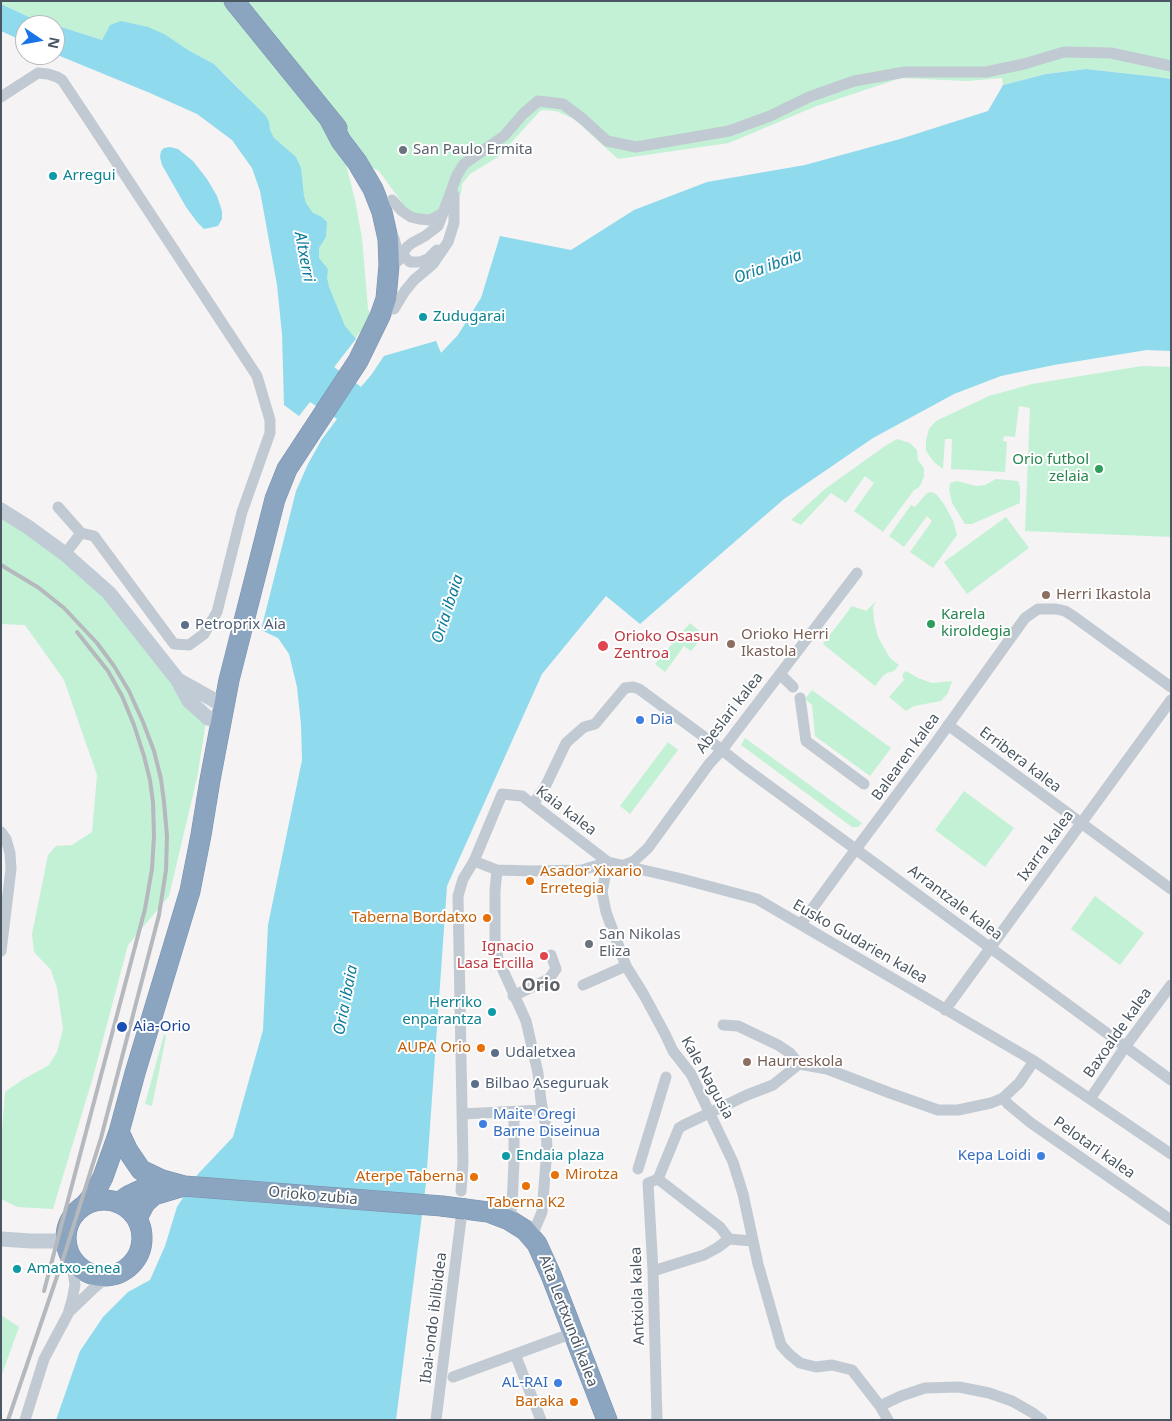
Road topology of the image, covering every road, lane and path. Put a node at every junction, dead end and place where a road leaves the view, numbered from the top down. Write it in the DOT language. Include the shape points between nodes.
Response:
graph roads {
  1 [pos="234,1"];
  2 [pos="1171,66"];
  3 [pos="1,97"];
  4 [pos="329,118"];
  5 [pos="457,175"];
  6 [pos="373,189"];
  7 [pos="392,200"];
  8 [pos="443,213"];
  9 [pos="454,223"];
  10 [pos="402,256"];
  11 [pos="390,301"];
  12 [pos="58,507"];
  13 [pos="1,510"];
  14 [pos="81,533"];
  15 [pos="64,554"];
  16 [pos="856,573"];
  17 [pos="780,674"];
  18 [pos="177,679"];
  19 [pos="229,680"];
  20 [pos="792,687"];
  21 [pos="1171,687"];
  22 [pos="194,689"];
  23 [pos="800,698"];
  24 [pos="1171,700"];
  25 [pos="222,714"];
  26 [pos="948,725"];
  27 [pos="722,750"];
  28 [pos="864,784"];
  29 [pos="502,794"];
  30 [pos="533,804"];
  31 [pos="1082,823"];
  32 [pos="1,832"];
  33 [pos="648,848"];
  34 [pos="856,849"];
  35 [pos="474,861"];
  36 [pos="608,862"];
  37 [pos="624,865"];
  38 [pos="497,870"];
  39 [pos="658,873"];
  40 [pos="1171,889"];
  41 [pos="801,924"];
  42 [pos="990,948"];
  43 [pos="1,951"];
  44 [pos="551,955"];
  45 [pos="626,966"];
  46 [pos="583,985"];
  47 [pos="1171,985"];
  48 [pos="514,996"];
  49 [pos="945,1010"];
  50 [pos="723,1024"];
  51 [pos="1125,1047"];
  52 [pos="1034,1061"];
  53 [pos="799,1064"];
  54 [pos="666,1077"];
  55 [pos="1171,1080"];
  56 [pos="1003,1098"];
  57 [pos="1090,1099"];
  58 [pos="542,1110"];
  59 [pos="514,1112"];
  60 [pos="710,1112"];
  61 [pos="462,1114"];
  62 [pos="119,1132"];
  63 [pos="1171,1154"];
  64 [pos="638,1169"];
  65 [pos="658,1179"];
  66 [pos="162,1180"];
  67 [pos="184,1186"];
  68 [pos="116,1202"];
  69 [pos="85,1205"];
  70 [pos="462,1206"];
  71 [pos="137,1218"];
  72 [pos="509,1220"];
  73 [pos="1171,1220"];
  74 [pos="531,1238"];
  75 [pos="1,1239"];
  76 [pos="729,1239"];
  77 [pos="753,1241"];
  78 [pos="68,1250"];
  79 [pos="653,1271"];
  80 [pos="107,1277"];
  81 [pos="68,1314"];
  82 [pos="573,1333"];
  83 [pos="515,1354"];
  84 [pos="453,1376"];
  85 [pos="880,1406"];
  86 [pos="25,1420"];
  87 [pos="436,1420"];
  88 [pos="541,1420"];
  89 [pos="607,1420"];
  90 [pos="657,1420"];
  91 [pos="888,1420"];
  92 [pos="1042,1420"];
  1 -- 4 [label="highway"];
  2 -- 5 [label="street" via="1111,53 1064,52 986,72 904,72 854,81 729,130 636,148 607,141 563,104 538,101 504,136 464,164"];
  3 -- 14 [label="street" via="38,73 62,80 257,376 270,420 270,434 242,512 217,612 204,634 189,645 174,644 94,536"];
  4 -- 6 [label="highway"];
  4 -- 7 [label="highway" via="369,164"];
  5 -- 8 [label="street"];
  5 -- 9 [label="street"];
  6 -- 10 [label="street" via="386,207 397,250"];
  6 -- 11 [label="highway" via="388,240"];
  7 -- 8 [label="street" via="411,217 430,220"];
  7 -- 10 [label="highway"];
  8 -- 10 [label="street" via="438,226 407,246"];
  9 -- 10 [label="street" via="442,244 428,259 410,262"];
  9 -- 11 [label="street" via="448,242 433,264"];
  10 -- 11 [label="highway" via="401,276"];
  11 -- 19 [label="highway" via="382,339 358,361 287,469 275,499"];
  12 -- 14 [label="street"];
  13 -- 15 [label="street"];
  14 -- 15 [label="street"];
  15 -- 18 [label="street" via="109,593"];
  16 -- 17 [label="street, Abeslari kalea"];
  17 -- 20 [label="street"];
  17 -- 27 [label="street, Abeslari kalea"];
  18 -- 22 [label="street"];
  18 -- 25 [label="street" via="190,701 208,718"];
  19 -- 22 [label="street"];
  19 -- 25 [label="highway"];
  21 -- 26 [label="street, Balearen kalea" via="1065,611 1056,608 1038,610 1025,618"];
  22 -- 25 [label="street" via="214,700"];
  23 -- 28 [label="street" via="806,741"];
  24 -- 31 [label="street, Ixarra kalea"];
  25 -- 62 [label="highway" via="190,890"];
  26 -- 31 [label="street, Erribera kalea"];
  26 -- 34 [label="street, Balearen kalea"];
  27 -- 30 [label="street, Arrantzale kalea" via="646,693 633,687 625,688 595,724 584,727 566,743"];
  27 -- 33 [label="street, Abeslari kalea"];
  27 -- 34 [label="street, Arrantzale kalea"];
  29 -- 30 [label="street, Kaia kalea" via="522,796"];
  29 -- 35 [label="street, Ibai-ondo ibilbidea"];
  30 -- 36 [label="street, Kaia kalea"];
  31 -- 40 [label="street, Erribera kalea"];
  31 -- 42 [label="street, Ixarra kalea"];
  32 -- 43 [label="street" via="6,839 12,869"];
  33 -- 37 [label="street, Abeslari kalea" via="634,861"];
  33 -- 39 [label="street" via="648,857"];
  34 -- 41 [label="street, Balearen kalea"];
  34 -- 42 [label="street, Arrantzale kalea"];
  35 -- 38 [label="street, Eusko Gudarien kalea"];
  35 -- 61 [label="street, Ibai-ondo ibilbidea" via="463,879 458,896"];
  36 -- 37 [label="street, Eusko Gudarien kalea"];
  36 -- 38 [label="street, Eusko Gudarien kalea" via="582,870"];
  36 -- 45 [label="street, Kale Nagusia" via="602,892"];
  37 -- 39 [label="street, Eusko Gudarien kalea"];
  38 -- 48 [label="street" via="495,939 498,959"];
  39 -- 41 [label="street, Eusko Gudarien kalea" via="756,899"];
  41 -- 49 [label="street, Eusko Gudarien kalea"];
  42 -- 49 [label="street, Ixarra kalea"];
  42 -- 51 [label="street, Arrantzale kalea"];
  44 -- 48 [label="street" via="556,969 549,980"];
  45 -- 46 [label="street"];
  45 -- 60 [label="street, Kale Nagusia"];
  47 -- 51 [label="street, Baxoalde kalea"];
  48 -- 58 [label="street" via="533,1045"];
  49 -- 52 [label="street, Eusko Gudarien kalea"];
  50 -- 53 [label="street" via="738,1026 778,1045"];
  51 -- 55 [label="street, Arrantzale kalea"];
  51 -- 57 [label="street, Baxoalde kalea"];
  52 -- 56 [label="street" via="1019,1083"];
  52 -- 57 [label="street, Eusko Gudarien kalea"];
  53 -- 56 [label="street" via="827,1069 938,1110 978,1107"];
  53 -- 60 [label="street" via="773,1085"];
  54 -- 64 [label="street"];
  56 -- 73 [label="street, Pelotari kalea" via="1030,1122"];
  57 -- 63 [label="street, Eusko Gudarien kalea"];
  58 -- 59 [label="street"];
  58 -- 74 [label="street" via="547,1148 545,1180 542,1212"];
  59 -- 61 [label="street"];
  59 -- 72 [label="street"];
  60 -- 65 [label="street" via="679,1128"];
  60 -- 77 [label="street, Kale Nagusia" via="734,1162"];
  61 -- 70 [label="street, Ibai-ondo ibilbidea"];
  62 -- 66 [label="highway" via="141,1170"];
  62 -- 68 [label="highway"];
  62 -- 69 [label="highway" via="104,1177"];
  65 -- 76 [label="street" via="720,1226"];
  65 -- 79 [label="street, Antxiola kalea" via="648,1183"];
  66 -- 67 [label="highway"];
  66 -- 68 [label="highway"];
  67 -- 70 [label="highway, Orioko zubia, bridge"];
  67 -- 71 [label="highway" via="154,1195"];
  68 -- 69 [label="highway" via="97,1200"];
  68 -- 71 [label="highway" via="127,1207"];
  69 -- 78 [label="highway" via="78,1209 66,1231"];
  70 -- 72 [label="highway, Aita Lertxundi kalea"];
  70 -- 87 [label="street, Ibai-ondo ibilbidea"];
  71 -- 80 [label="highway" via="142,1236 139,1254 131,1266"];
  72 -- 74 [label="highway, Aita Lertxundi kalea"];
  74 -- 82 [label="highway, Aita Lertxundi kalea" via="545,1259"];
  75 -- 78 [label="street" via="31,1241"];
  76 -- 77 [label="street"];
  76 -- 79 [label="street" via="704,1255"];
  77 -- 85 [label="street, Kale Nagusia" via="781,1345 800,1363 852,1370"];
  78 -- 80 [label="highway" via="83,1270"];
  78 -- 81 [label="street" via="76,1285"];
  79 -- 90 [label="street, Antxiola kalea"];
  80 -- 81 [label="street"];
  81 -- 86 [label="street" via="44,1360"];
  82 -- 83 [label="street"];
  82 -- 89 [label="highway, Aita Lertxundi kalea"];
  83 -- 84 [label="street"];
  83 -- 88 [label="street"];
  85 -- 91 [label="street"];
  85 -- 92 [label="street" via="925,1388 959,1387 1012,1401"];
}
